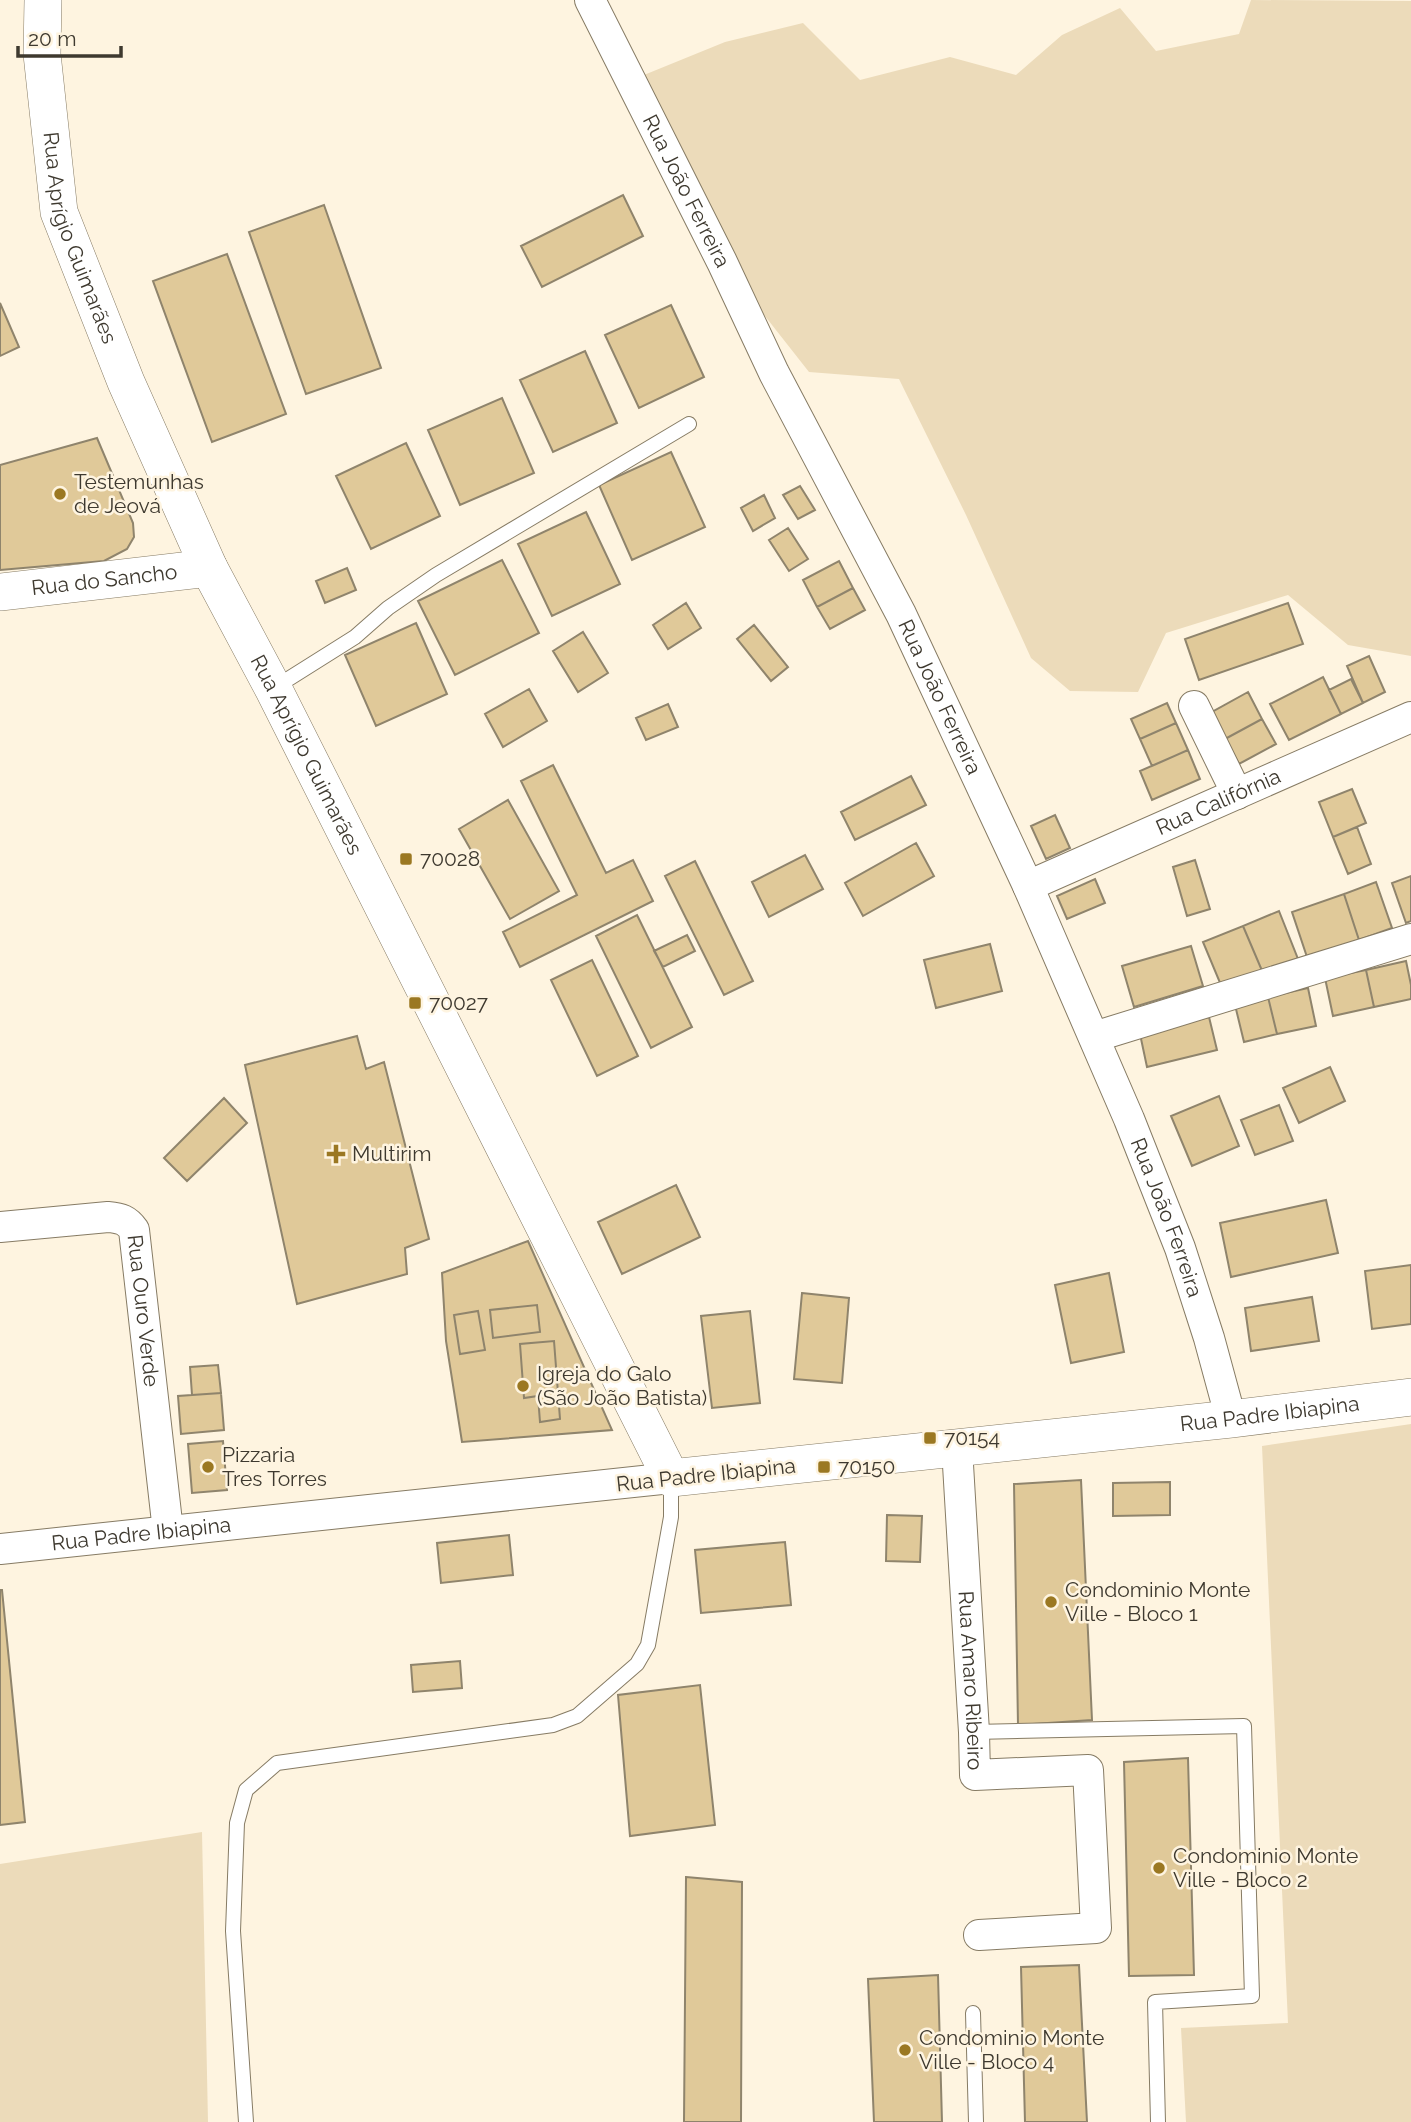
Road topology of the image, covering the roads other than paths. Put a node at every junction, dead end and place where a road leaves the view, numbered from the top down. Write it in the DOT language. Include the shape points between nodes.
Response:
graph roads {
  1 [pos="43,0"];
  2 [pos="590,0"];
  3 [pos="689,424"];
  4 [pos="209,568"];
  5 [pos="0,593"];
  6 [pos="273,688"];
  7 [pos="1194,706"];
  8 [pos="1411,717"];
  9 [pos="1237,794"];
  10 [pos="1028,886"];
  11 [pos="1411,939"];
  12 [pos="1094,1037"];
  13 [pos="0,1227"];
  14 [pos="1411,1397"];
  15 [pos="1231,1419"];
  16 [pos="957,1448"];
  17 [pos="671,1478"];
  18 [pos="168,1531"];
  19 [pos="0,1549"];
  20 [pos="974,1732"];
  21 [pos="979,1935"];
  22 [pos="973,2013"];
  23 [pos="246,2122"];
  24 [pos="975,2122"];
  25 [pos="1158,2122"];
  1 -- 4 [label="street, Rua Aprígio Guimarães" via="42,54 59,212 126,382"];
  2 -- 10 [label="street, Rua João Ferreira" via="774,373 901,614"];
  3 -- 6 [label="lane" via="436,575 355,637"];
  4 -- 5 [label="street, Rua do Sancho"];
  4 -- 6 [label="street, Rua Aprígio Guimarães"];
  6 -- 17 [label="street, Rua Aprígio Guimarães"];
  7 -- 9 [label="street"];
  8 -- 9 [label="street, Rua Califórnia"];
  9 -- 10 [label="street, Rua Califórnia"];
  10 -- 12 [label="street, Rua João Ferreira"];
  11 -- 12 [label="street"];
  12 -- 15 [label="street, Rua João Ferreira" via="1180,1248"];
  13 -- 18 [label="street, Rua Ouro Verde" via="108,1217 121,1218 134,1230"];
  14 -- 15 [label="street, Rua Padre Ibiapina"];
  15 -- 16 [label="street, Rua Padre Ibiapina"];
  16 -- 17 [label="street, Rua Padre Ibiapina"];
  16 -- 20 [label="street, Rua Amaro Ribeiro"];
  17 -- 18 [label="street, Rua Padre Ibiapina"];
  17 -- 23 [label="lane" via="671,1517 648,1645 637,1664 576,1716 553,1726 278,1763 246,1790 237,1823 233,1931"];
  18 -- 19 [label="street, Rua Padre Ibiapina"];
  20 -- 21 [label="street, Rua Amaro Ribeiro" via="975,1775 1088,1770 1096,1928"];
  20 -- 25 [label="lane" via="1244,1726 1252,1996 1155,2002"];
  22 -- 24 [label="lane"];
}
